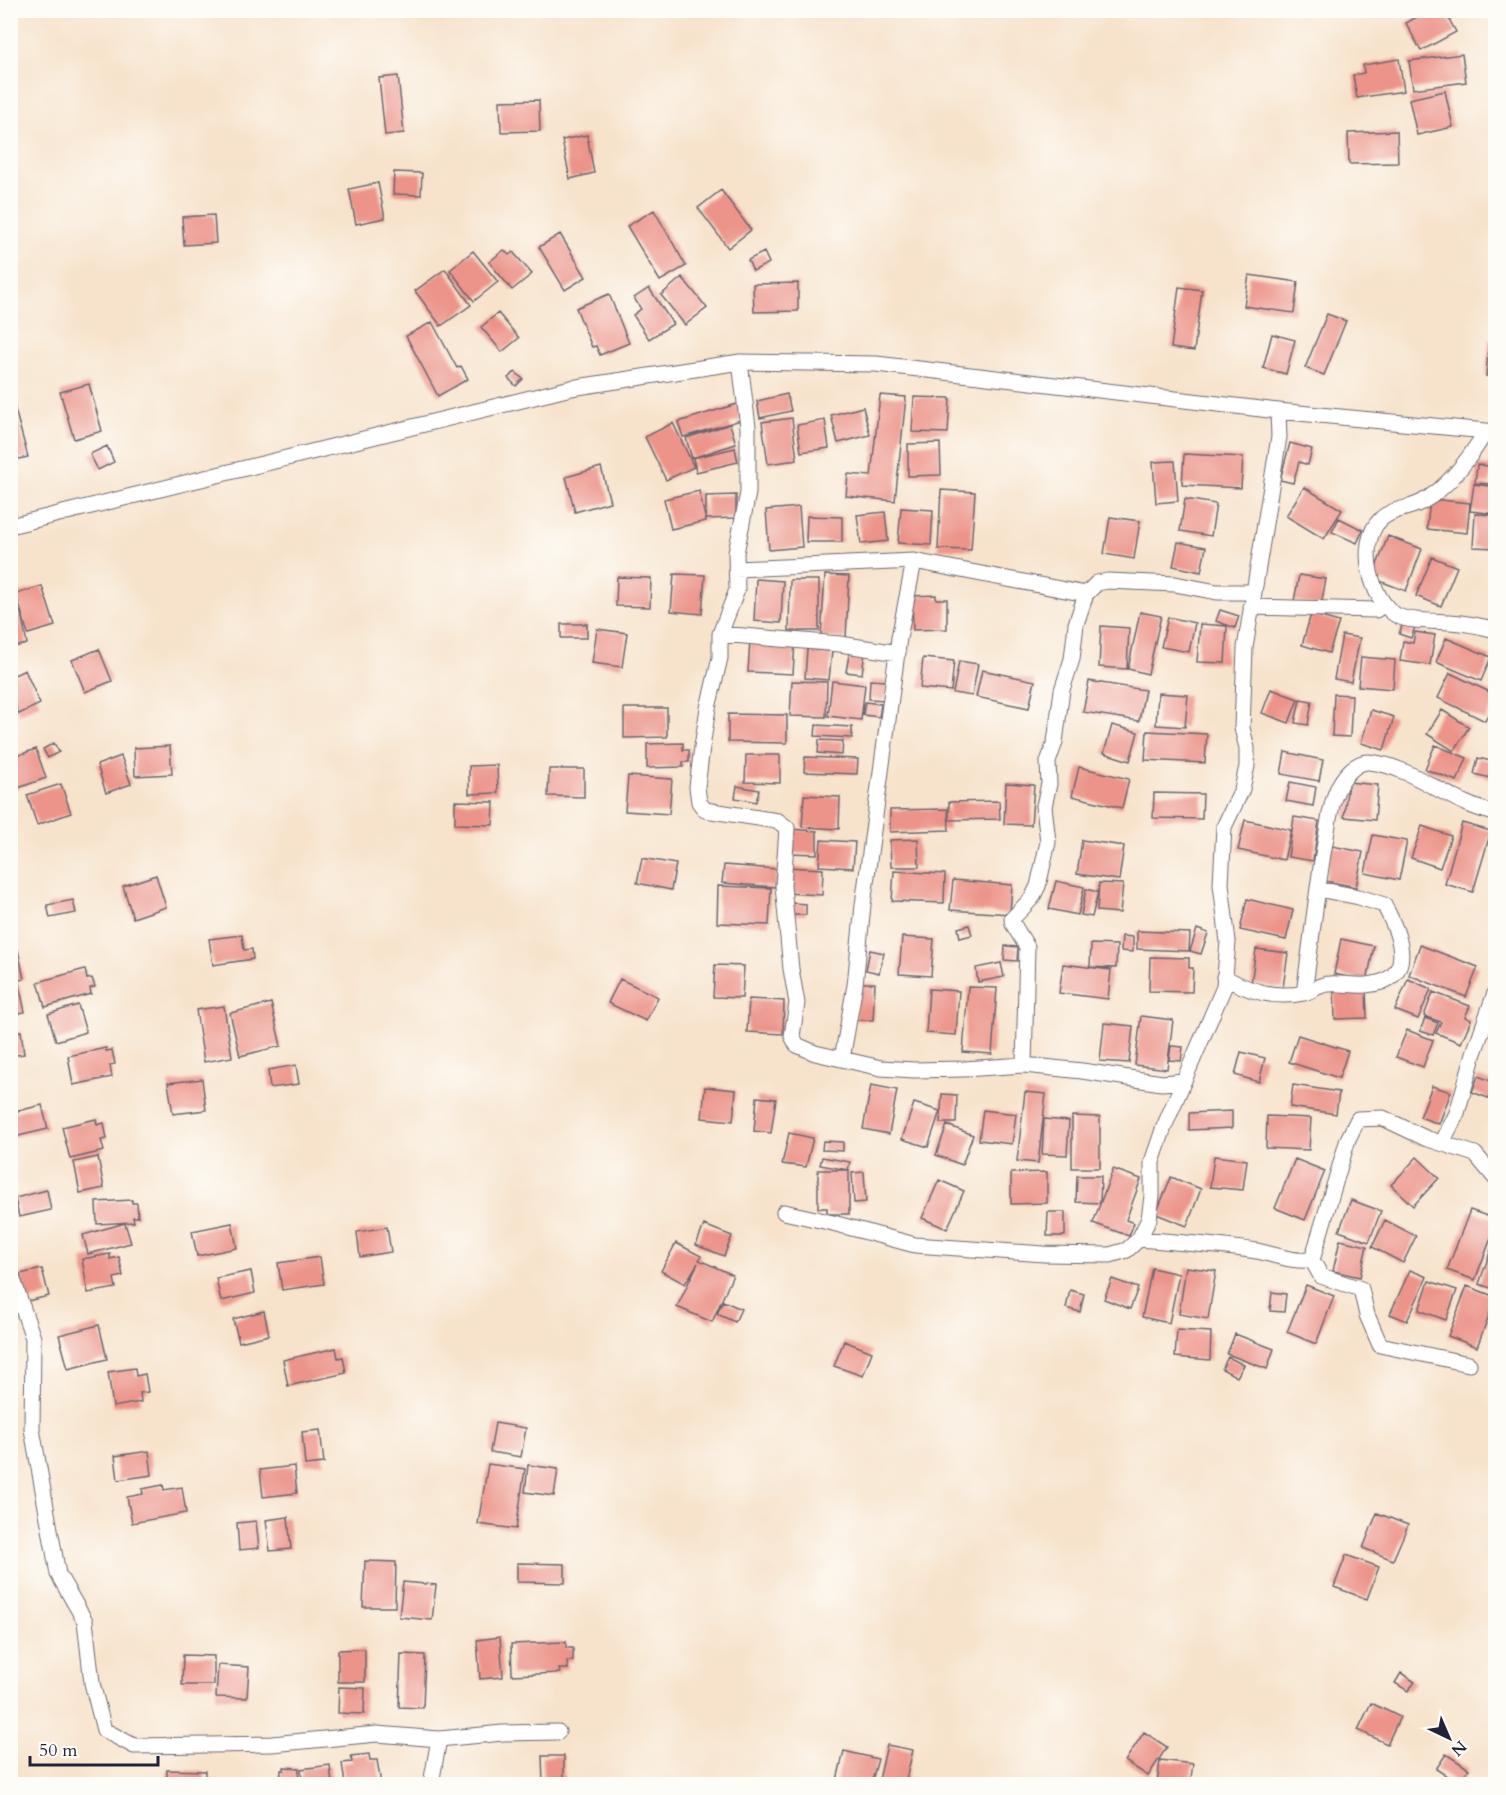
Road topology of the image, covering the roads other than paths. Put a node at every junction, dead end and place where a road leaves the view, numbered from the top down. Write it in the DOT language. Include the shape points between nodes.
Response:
graph roads {
  1 [pos="740,362"];
  2 [pos="1278,411"];
  3 [pos="1491,431"];
  4 [pos="10,526"];
  5 [pos="914,561"];
  6 [pos="736,569"];
  7 [pos="1254,592"];
  8 [pos="1086,594"];
  9 [pos="1383,604"];
  10 [pos="1251,607"];
  11 [pos="1496,630"];
  12 [pos="720,634"];
  13 [pos="898,653"];
  14 [pos="1496,813"];
  15 [pos="1317,889"];
  16 [pos="1224,977"];
  17 [pos="1496,990"];
  18 [pos="1305,993"];
  19 [pos="842,1059"];
  20 [pos="1024,1065"];
  21 [pos="1184,1081"];
  22 [pos="1442,1143"];
  23 [pos="1496,1179"];
  24 [pos="784,1212"];
  25 [pos="1139,1239"];
  26 [pos="1312,1260"];
  27 [pos="10,1271"];
  28 [pos="1469,1364"];
  29 [pos="558,1732"];
  30 [pos="439,1738"];
  31 [pos="431,1785"];
  1 -- 2 [label="street" via="876,364"];
  1 -- 4 [label="street" via="571,388"];
  1 -- 6 [label="street" via="748,427 748,493"];
  2 -- 3 [label="street"];
  2 -- 7 [label="street" via="1279,437"];
  3 -- 9 [label="street" via="1460,470 1421,502 1380,520 1371,534 1367,556 1372,582"];
  5 -- 6 [label="street"];
  5 -- 8 [label="street"];
  5 -- 13 [label="street"];
  6 -- 12 [label="street" via="737,590"];
  7 -- 8 [label="street" via="1108,581 1097,583"];
  7 -- 10 [label="street"];
  8 -- 20 [label="street" via="1076,624 1072,659 1048,762 1044,806 1048,842 1038,886 1012,919 1027,947"];
  9 -- 10 [label="street" via="1376,610"];
  9 -- 11 [label="street" via="1397,616"];
  10 -- 16 [label="street" via="1242,728 1246,766 1242,789 1224,827 1221,884 1228,942"];
  12 -- 13 [label="street"];
  12 -- 19 [label="street" via="720,658 702,747 699,802 705,810 778,820 787,828 783,885 797,1003 792,1036 797,1045"];
  13 -- 19 [label="street"];
  14 -- 15 [label="street" via="1484,811 1403,772 1367,762 1350,770 1337,791"];
  15 -- 18 [label="street"];
  15 -- 18 [label="street" via="1384,905 1397,928 1401,964 1388,981 1327,984"];
  16 -- 18 [label="street" via="1260,992"];
  16 -- 21 [label="street" via="1224,987"];
  17 -- 22 [label="street" via="1457,1113"];
  19 -- 20 [label="street" via="881,1068 914,1070"];
  20 -- 21 [label="street" via="1162,1083"];
  21 -- 25 [label="street" via="1152,1162 1149,1219"];
  22 -- 23 [label="street" via="1475,1154"];
  22 -- 26 [label="street" via="1383,1118 1358,1119 1347,1138"];
  24 -- 25 [label="street" via="927,1246 1110,1255 1127,1250"];
  25 -- 26 [label="street"];
  26 -- 28 [label="street" via="1321,1276 1361,1289 1380,1344"];
  27 -- 30 [label="street" via="33,1338 32,1429 58,1574 85,1621 92,1683 104,1730 134,1746 272,1744 377,1734"];
  29 -- 30 [label="street"];
  30 -- 31 [label="street"];
}
